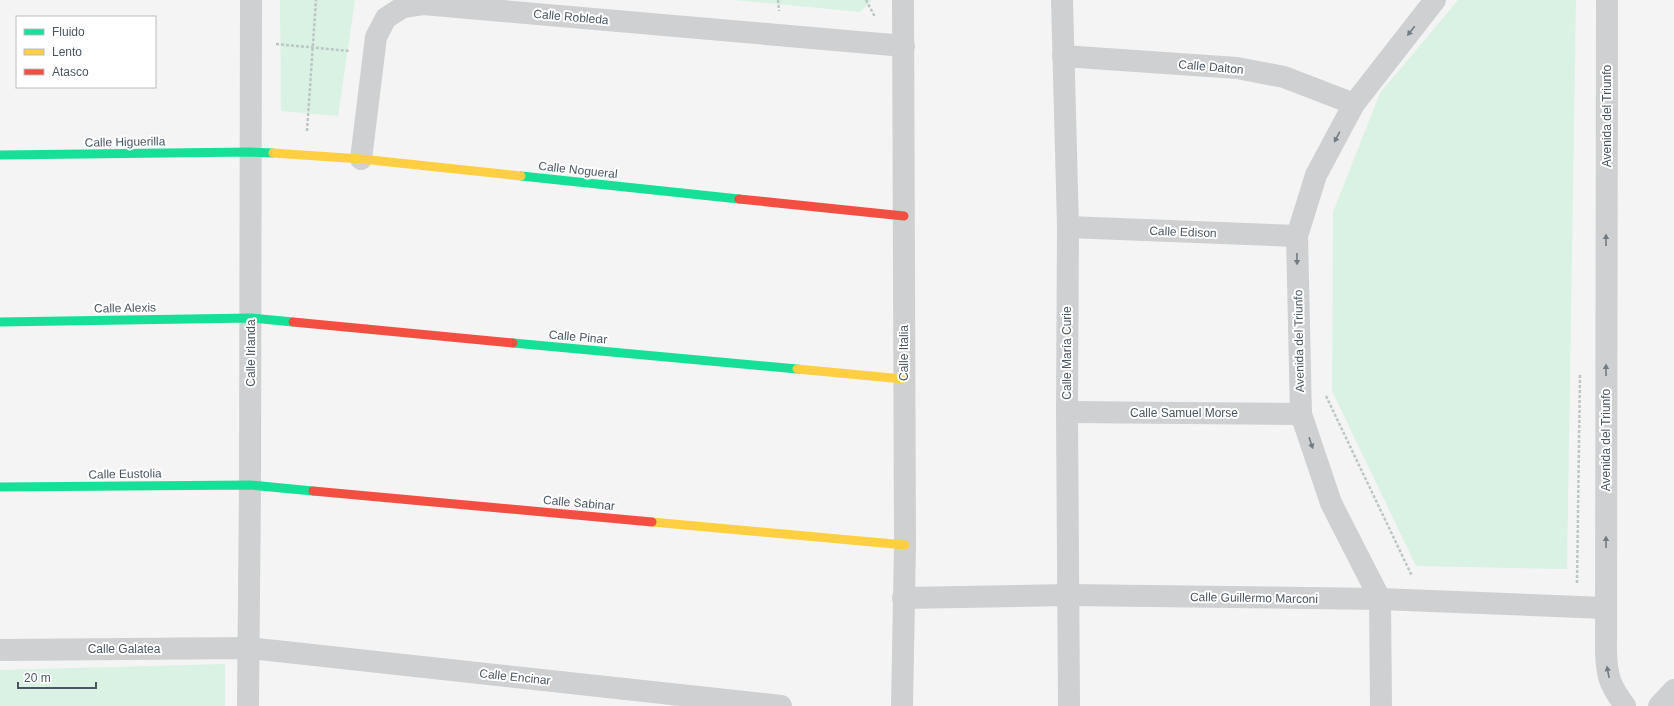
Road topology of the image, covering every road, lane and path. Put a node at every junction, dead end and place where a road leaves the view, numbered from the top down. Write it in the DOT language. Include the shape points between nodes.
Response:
graph roads {
  1 [pos="251,0"];
  2 [pos="316,0"];
  3 [pos="778,0"];
  4 [pos="866,0"];
  5 [pos="904,0"];
  6 [pos="1062,0"];
  7 [pos="1435,0"];
  8 [pos="1607,0"];
  9 [pos="779,12"];
  10 [pos="875,16"];
  11 [pos="269,44"];
  12 [pos="904,46"];
  13 [pos="313,47"];
  14 [pos="357,52"];
  15 [pos="1063,56"];
  16 [pos="1354,104"];
  17 [pos="300,130"];
  18 [pos="307,131"];
  19 [pos="314,132"];
  20 [pos="250,152"];
  21 [pos="0,155"];
  22 [pos="361,159"];
  23 [pos="904,216"];
  24 [pos="1068,227"];
  25 [pos="1297,236"];
  26 [pos="251,318"];
  27 [pos="0,322"];
  28 [pos="1580,371"];
  29 [pos="903,379"];
  30 [pos="1324,392"];
  31 [pos="1067,412"];
  32 [pos="1301,414"];
  33 [pos="250,484"];
  34 [pos="0,487"];
  35 [pos="905,545"];
  36 [pos="1413,579"];
  37 [pos="1577,585"];
  38 [pos="1068,595"];
  39 [pos="904,598"];
  40 [pos="1380,599"];
  41 [pos="1605,608"];
  42 [pos="249,648"];
  43 [pos="0,650"];
  44 [pos="1674,690"];
  45 [pos="248,706"];
  46 [pos="781,706"];
  47 [pos="902,706"];
  48 [pos="1069,706"];
  49 [pos="1381,706"];
  50 [pos="1626,706"];
  51 [pos="1659,706"];
  1 -- 20 [label="street, Calle Irlanda"];
  2 -- 13 [label="path"];
  3 -- 9 [label="path"];
  4 -- 10 [label="path"];
  5 -- 12 [label="street, Calle Italia"];
  6 -- 15 [label="street, Calle María Curie"];
  7 -- 16 [label="street, Avenida del Triunfo, one-way"];
  41 -- 8 [label="street, Avenida del Triunfo, one-way"];
  11 -- 13 [label="path"];
  12 -- 22 [label="street, Calle Robleda" via="423,4 403,7 386,18 376,36"];
  12 -- 23 [label="street, Calle Italia"];
  13 -- 14 [label="path"];
  13 -- 18 [label="path"];
  15 -- 16 [label="street, Calle Dalton" via="1237,68 1284,77"];
  15 -- 24 [label="street, Calle María Curie"];
  16 -- 25 [label="street, Avenida del Triunfo, one-way" via="1316,174"];
  17 -- 18 [label="path"];
  18 -- 19 [label="path"];
  20 -- 21 [label="street, Calle Higuerilla"];
  20 -- 22 [label="street, Calle Nogueral"];
  20 -- 26 [label="street, Calle Irlanda"];
  22 -- 23 [label="street, Calle Nogueral"];
  23 -- 29 [label="street, Calle Italia"];
  24 -- 25 [label="street, Calle Edison"];
  24 -- 31 [label="street, Calle María Curie"];
  25 -- 32 [label="street, Avenida del Triunfo, one-way"];
  26 -- 27 [label="street, Calle Alexis"];
  26 -- 29 [label="street, Calle Pinar"];
  26 -- 33 [label="street, Calle Irlanda"];
  28 -- 37 [label="path"];
  29 -- 35 [label="street, Calle Italia"];
  30 -- 36 [label="path"];
  31 -- 32 [label="street, Calle Samuel Morse"];
  31 -- 38 [label="street, Calle María Curie"];
  32 -- 40 [label="street, Avenida del Triunfo, one-way" via="1331,503"];
  33 -- 34 [label="street, Calle Eustolia"];
  33 -- 35 [label="street, Calle Sabinar"];
  33 -- 42 [label="street, Calle Irlanda"];
  35 -- 39 [label="street, Calle Italia"];
  38 -- 39 [label="street, Calle Guillermo Marconi"];
  38 -- 40 [label="street, Calle Guillermo Marconi"];
  38 -- 48 [label="street, Calle María Curie"];
  39 -- 47 [label="street, Calle Italia"];
  40 -- 41 [label="street, Calle Guillermo Marconi"];
  40 -- 49 [label="street, Avenida del Triunfo"];
  50 -- 41 [label="street, Avenida del Triunfo, one-way" via="1612,689 1607,672"];
  42 -- 43 [label="street, Calle Galatea"];
  42 -- 45 [label="street, Calle Irlanda"];
  42 -- 46 [label="street, Calle Encinar"];
  44 -- 51 [label="street"];
}
